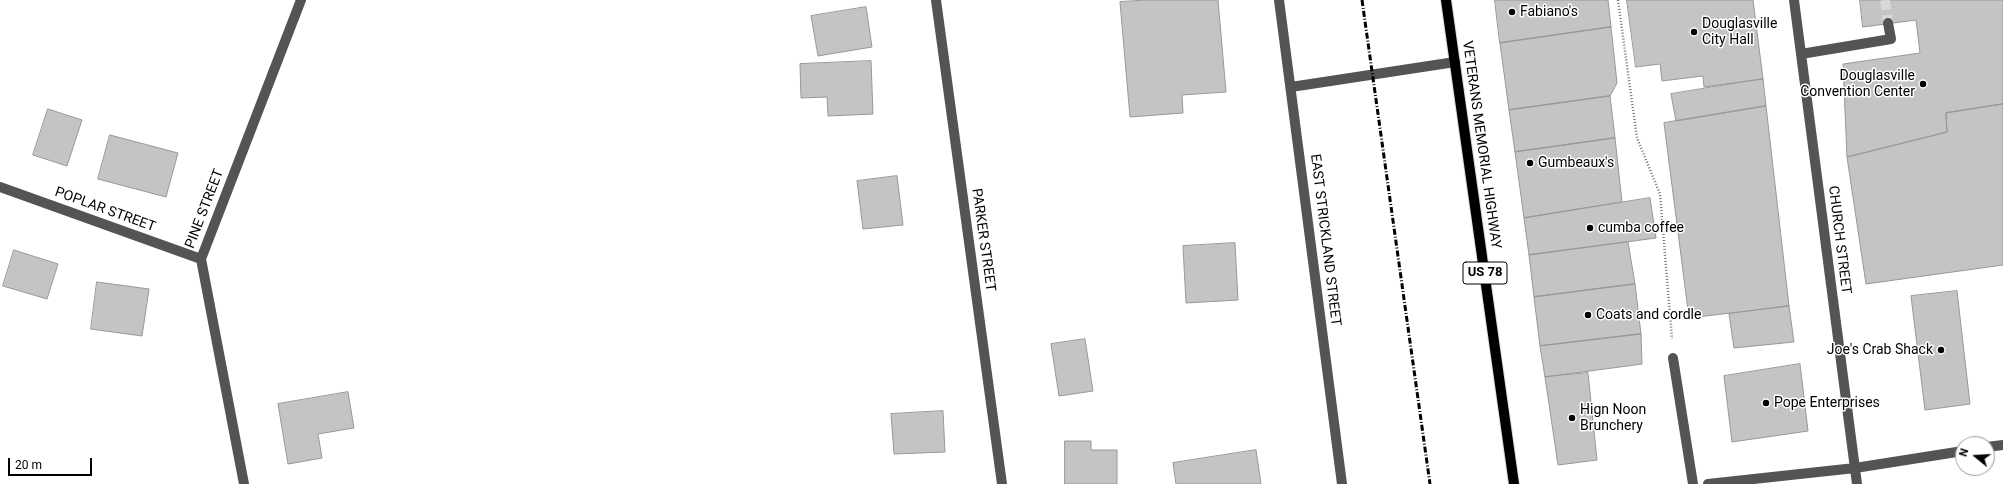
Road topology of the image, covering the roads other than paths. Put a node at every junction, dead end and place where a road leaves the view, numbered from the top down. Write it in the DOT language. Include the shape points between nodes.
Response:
graph roads {
  1 [pos="301,0"];
  2 [pos="936,0"];
  3 [pos="1279,0"];
  4 [pos="1446,0"];
  5 [pos="1794,0"];
  6 [pos="1888,23"];
  7 [pos="1801,54"];
  8 [pos="1455,62"];
  9 [pos="1291,87"];
  10 [pos="0,187"];
  11 [pos="201,259"];
  12 [pos="1673,358"];
  13 [pos="1955,452"];
  14 [pos="1855,468"];
  15 [pos="244,484"];
  16 [pos="1002,484"];
  17 [pos="1342,484"];
  18 [pos="1514,484"];
  19 [pos="1693,484"];
  20 [pos="1708,484"];
  21 [pos="1857,484"];
  1 -- 11 [label="street, PINE STREET"];
  2 -- 16 [label="street, PARKER STREET"];
  3 -- 9 [label="street, EAST STRICKLAND STREET"];
  4 -- 8 [label="main road, VETERANS MEMORIAL HIGHWAY / US 78"];
  5 -- 7 [label="street, CHURCH STREET"];
  6 -- 7 [label="street" via="1891,39"];
  7 -- 14 [label="street, CHURCH STREET"];
  8 -- 9 [label="street"];
  8 -- 18 [label="main road, VETERANS MEMORIAL HIGHWAY / US 78"];
  9 -- 17 [label="street, EAST STRICKLAND STREET"];
  10 -- 11 [label="street, POPLAR STREET"];
  11 -- 15 [label="street, PINE STREET"];
  12 -- 19 [label="street"];
  13 -- 14 [label="street"];
  14 -- 20 [label="street"];
  14 -- 21 [label="street, CHURCH STREET"];
}
